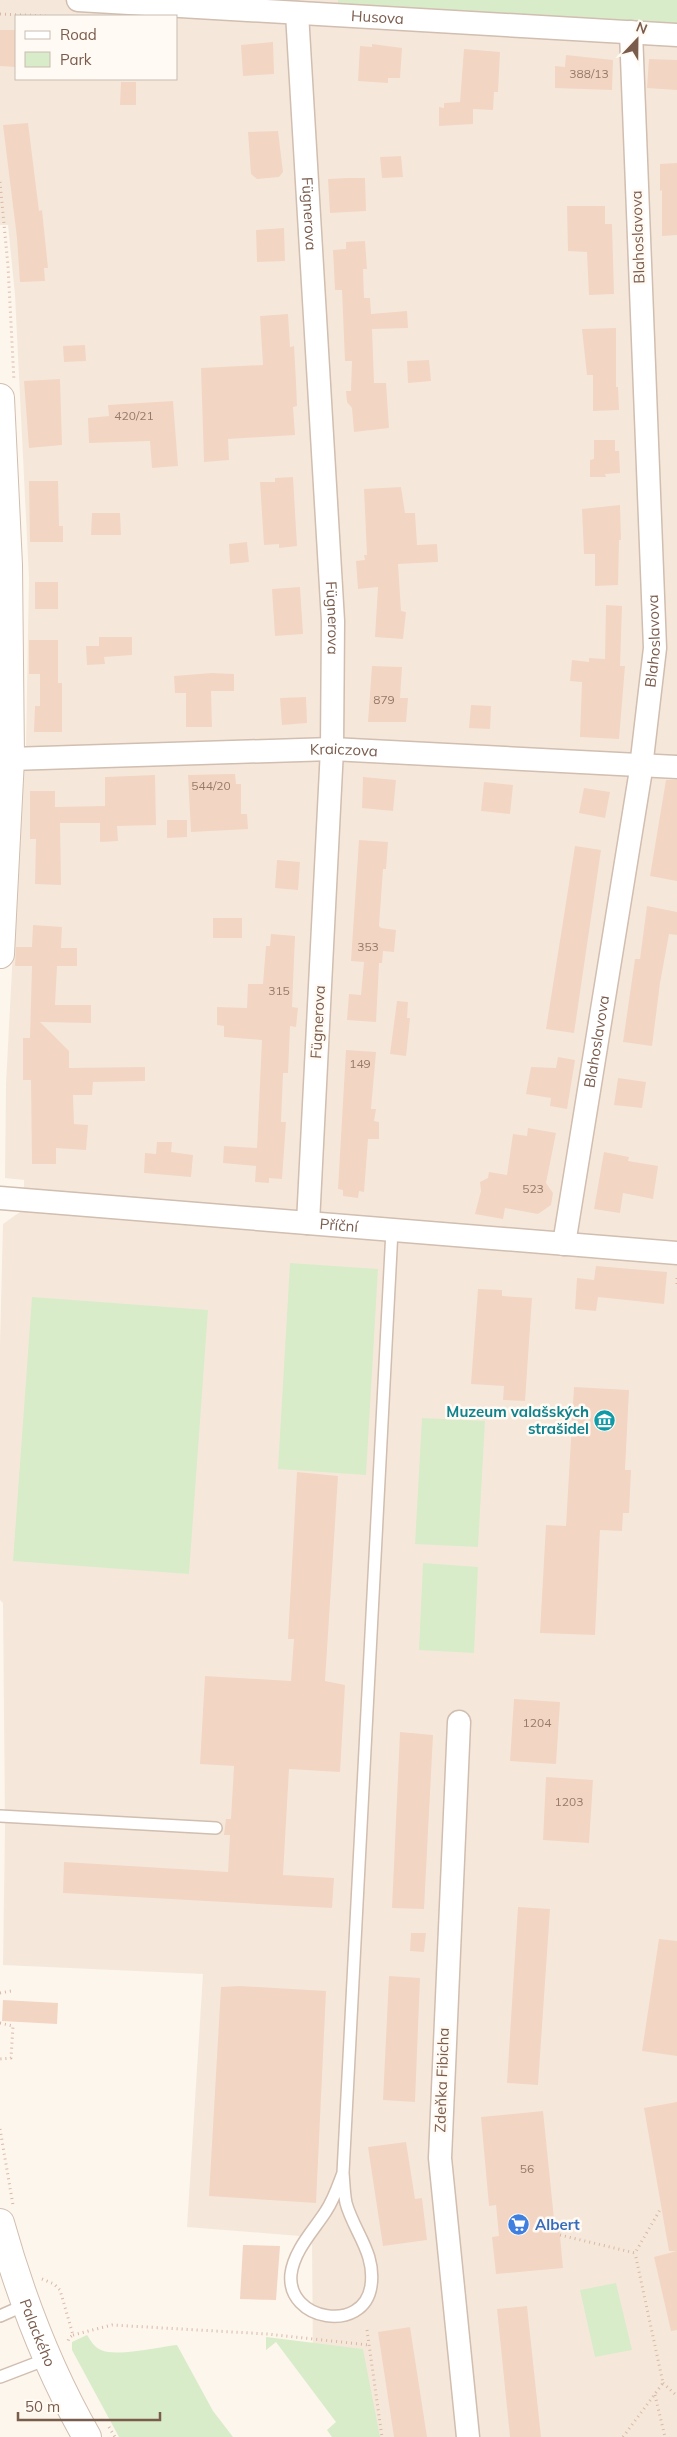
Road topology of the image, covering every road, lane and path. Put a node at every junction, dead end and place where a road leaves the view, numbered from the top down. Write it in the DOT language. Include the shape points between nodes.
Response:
graph roads {
  1 [pos="78,0"];
  2 [pos="338,8"];
  3 [pos="297,13"];
  4 [pos="0,14"];
  5 [pos="24,15"];
  6 [pos="631,32"];
  7 [pos="677,35"];
  8 [pos="0,182"];
  9 [pos="13,367"];
  10 [pos="0,398"];
  11 [pos="2,493"];
  12 [pos="332,749"];
  13 [pos="10,759"];
  14 [pos="642,765"];
  15 [pos="677,767"];
  16 [pos="0,936"];
  17 [pos="0,1198"];
  18 [pos="308,1223"];
  19 [pos="392,1230"];
  20 [pos="564,1244"];
  21 [pos="677,1253"];
  22 [pos="677,1278"];
  23 [pos="677,1286"];
  24 [pos="459,1722"];
  25 [pos="0,1816"];
  26 [pos="216,1828"];
  27 [pos="11,1991"];
  28 [pos="0,1993"];
  29 [pos="0,2023"];
  30 [pos="0,2059"];
  31 [pos="0,2129"];
  32 [pos="343,2173"];
  33 [pos="661,2208"];
  34 [pos="7,2217"];
  35 [pos="560,2235"];
  36 [pos="636,2253"];
  37 [pos="36,2276"];
  38 [pos="25,2305"];
  39 [pos="0,2316"];
  40 [pos="367,2330"];
  41 [pos="74,2335"];
  42 [pos="369,2345"];
  43 [pos="57,2355"];
  44 [pos="0,2377"];
  45 [pos="664,2383"];
  46 [pos="655,2395"];
  47 [pos="677,2396"];
  48 [pos="96,2429"];
  49 [pos="115,2437"];
  50 [pos="382,2437"];
  51 [pos="468,2437"];
  52 [pos="623,2437"];
  53 [pos="665,2437"];
  1 -- 3 [label="street, Husova"];
  2 -- 3 [label="street, Husova"];
  2 -- 6 [label="street, Husova"];
  3 -- 12 [label="street, Fügnerova" via="333,621"];
  4 -- 5 [label="path"];
  6 -- 7 [label="street, Husova"];
  6 -- 14 [label="street, Blahoslavova" via="655,648"];
  8 -- 9 [label="path"];
  10 -- 11 [label="street"];
  11 -- 13 [label="street" via="8,564"];
  12 -- 13 [label="street, Kraiczova"];
  12 -- 14 [label="street, Kraiczova"];
  12 -- 18 [label="street, Fügnerova"];
  13 -- 16 [label="street"];
  14 -- 15 [label="street, Kraiczova"];
  14 -- 20 [label="street, Blahoslavova"];
  17 -- 18 [label="street, Příční"];
  18 -- 19 [label="street, Příční"];
  19 -- 20 [label="street, Příční"];
  19 -- 32 [label="lane"];
  20 -- 21 [label="street, Příční"];
  22 -- 23 [label="path"];
  24 -- 51 [label="street, Zdeňka Fibicha" via="440,2158"];
  25 -- 26 [label="lane"];
  27 -- 28 [label="path"];
  29 -- 30 [label="path" via="13,2026 11,2058"];
  31 -- 34 [label="path"];
  32 -- 32 [label="lane" via="346,2203 370,2260 371,2282 361,2307 348,2315 335,2316 303,2306 294,2292 291,2275 300,2250 335,2196"];
  33 -- 36 [label="path"];
  34 -- 38 [label="street, Palackého"];
  35 -- 36 [label="path"];
  36 -- 45 [label="path"];
  37 -- 41 [label="path" via="60,2290"];
  38 -- 39 [label="lane"];
  38 -- 43 [label="street, Palackého"];
  40 -- 42 [label="path"];
  41 -- 42 [label="path" via="112,2324"];
  41 -- 43 [label="path"];
  42 -- 50 [label="path"];
  43 -- 44 [label="lane"];
  43 -- 48 [label="street, Palackého"];
  45 -- 46 [label="path"];
  45 -- 47 [label="path"];
  46 -- 52 [label="path"];
  46 -- 53 [label="path"];
  48 -- 49 [label="path"];
}
